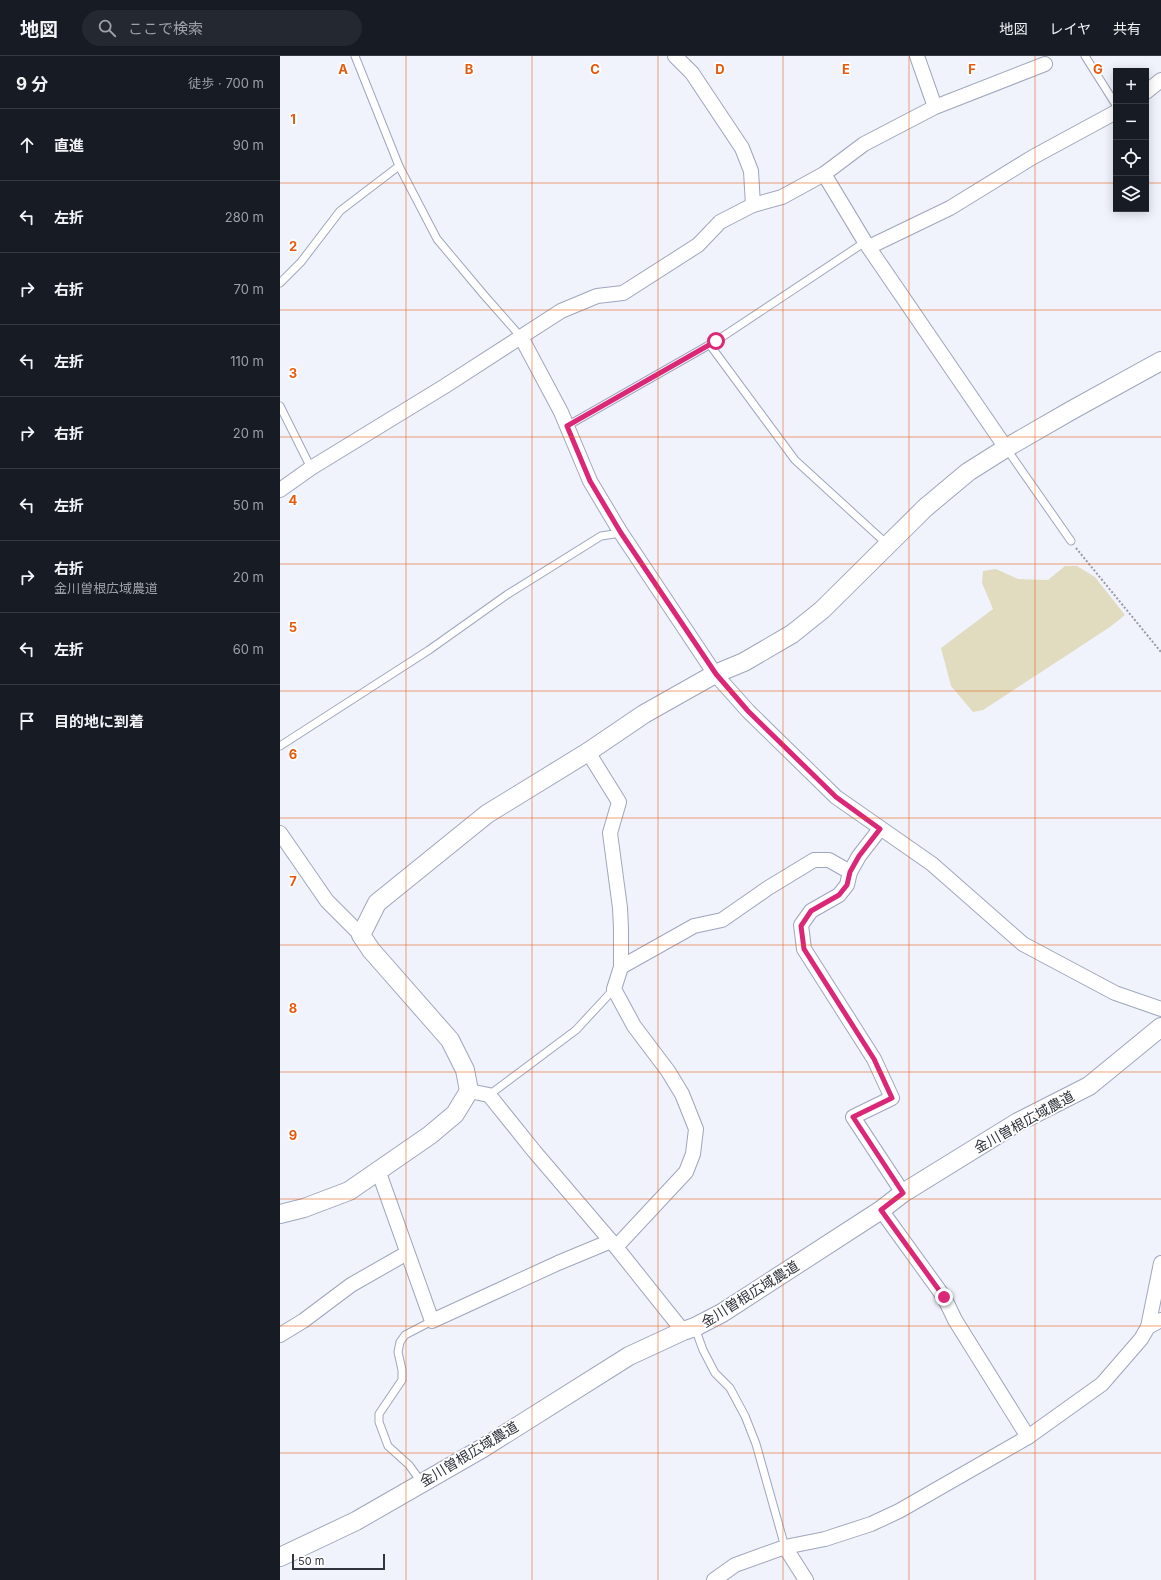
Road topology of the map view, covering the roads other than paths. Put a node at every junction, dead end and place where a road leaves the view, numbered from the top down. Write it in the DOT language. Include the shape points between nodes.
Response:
graph roads {
  1 [pos="355,56"];
  2 [pos="675,56"];
  3 [pos="917,56"];
  4 [pos="1085,56"];
  5 [pos="1046,64"];
  6 [pos="1161,80"];
  7 [pos="1149,90"];
  8 [pos="1115,104"];
  9 [pos="935,107"];
  10 [pos="1113,114"];
  11 [pos="399,166"];
  12 [pos="824,174"];
  13 [pos="753,205"];
  14 [pos="867,244"];
  15 [pos="280,283"];
  16 [pos="521,337"];
  17 [pos="710,344"];
  18 [pos="1161,361"];
  19 [pos="280,406"];
  20 [pos="567,426"];
  21 [pos="1006,448"];
  22 [pos="311,468"];
  23 [pos="280,490"];
  24 [pos="621,533"];
  25 [pos="1071,541"];
  26 [pos="888,545"];
  27 [pos="716,674"];
  28 [pos="280,746"];
  29 [pos="588,752"];
  30 [pos="880,829"];
  31 [pos="280,833"];
  32 [pos="850,872"];
  33 [pos="361,935"];
  34 [pos="621,967"];
  35 [pos="614,989"];
  36 [pos="1161,1009"];
  37 [pos="1161,1028"];
  38 [pos="469,1091"];
  39 [pos="489,1095"];
  40 [pos="378,1170"];
  41 [pos="903,1193"];
  42 [pos="881,1210"];
  43 [pos="280,1214"];
  44 [pos="613,1244"];
  45 [pos="407,1253"];
  46 [pos="1161,1263"];
  47 [pos="432,1321"];
  48 [pos="1155,1324"];
  49 [pos="689,1329"];
  50 [pos="280,1335"];
  51 [pos="1028,1437"];
  52 [pos="422,1483"];
  53 [pos="785,1547"];
  54 [pos="280,1557"];
  55 [pos="714,1580"];
  56 [pos="806,1580"];
  1 -- 11 [label="lane"];
  2 -- 13 [label="street" via="692,73 742,148 751,171"];
  3 -- 9 [label="street"];
  4 -- 8 [label="lane"];
  5 -- 9 [label="street"];
  6 -- 7 [label="street"];
  9 -- 12 [label="street" via="864,144"];
  10 -- 14 [label="street" via="950,208"];
  11 -- 15 [label="lane" via="340,211 301,262"];
  11 -- 16 [label="lane" via="436,239"];
  12 -- 13 [label="street" via="782,197"];
  12 -- 14 [label="street"];
  13 -- 16 [label="street" via="720,222 698,245 624,293 597,296 561,311"];
  14 -- 17 [label="lane"];
  14 -- 21 [label="street"];
  16 -- 20 [label="street"];
  16 -- 22 [label="street"];
  17 -- 20 [label="lane"];
  17 -- 26 [label="lane" via="795,460"];
  18 -- 21 [label="street"];
  19 -- 22 [label="lane"];
  20 -- 24 [label="street" via="590,481"];
  21 -- 25 [label="lane"];
  21 -- 26 [label="street" via="968,472 925,508"];
  22 -- 23 [label="street"];
  24 -- 27 [label="street"];
  24 -- 28 [label="lane" via="601,536 508,594 429,650"];
  26 -- 27 [label="street" via="822,610 792,634 744,662"];
  27 -- 29 [label="street" via="644,714"];
  27 -- 30 [label="street" via="748,711 836,797"];
  29 -- 33 [label="street" via="487,814 377,903"];
  29 -- 34 [label="street" via="619,802 610,833 620,908"];
  30 -- 32 [label="street"];
  30 -- 36 [label="street" via="932,864 1023,944 1115,993"];
  31 -- 33 [label="street" via="327,901"];
  32 -- 34 [label="street" via="829,860 814,860 722,920 694,926"];
  32 -- 41 [label="street" via="847,885 839,895 811,911 801,926 804,949 874,1059 892,1098 853,1117"];
  33 -- 38 [label="street" via="371,950 450,1040 465,1070"];
  34 -- 35 [label="street"];
  35 -- 39 [label="lane" via="576,1030"];
  35 -- 44 [label="street" via="634,1026 682,1094 696,1129 693,1154 686,1172"];
  37 -- 41 [label="street, 金川曽根広域農道" via="1089,1086 1018,1122"];
  38 -- 39 [label="street"];
  38 -- 40 [label="street" via="455,1114 430,1135"];
  39 -- 44 [label="street"];
  40 -- 43 [label="street" via="349,1191"];
  40 -- 45 [label="street"];
  41 -- 42 [label="street, 金川曽根広域農道"];
  42 -- 49 [label="street, 金川曽根広域農道" via="722,1313"];
  42 -- 51 [label="street" via="944,1297 955,1320"];
  44 -- 47 [label="street" via="558,1263"];
  44 -- 49 [label="street"];
  45 -- 47 [label="street"];
  45 -- 50 [label="street" via="351,1285"];
  46 -- 48 [label="street"];
  47 -- 52 [label="lane" via="405,1335 400,1342 398,1352 402,1380 379,1414 379,1422 388,1446 409,1464"];
  48 -- 51 [label="street" via="1102,1384"];
  49 -- 52 [label="street, 金川曽根広域農道" via="629,1356"];
  49 -- 53 [label="lane" via="715,1373 730,1388 745,1416 756,1444"];
  51 -- 53 [label="street" via="899,1511 871,1524 825,1539"];
  52 -- 54 [label="street, 金川曽根広域農道" via="356,1521"];
  53 -- 55 [label="street" via="735,1565"];
  53 -- 56 [label="street"];
}
